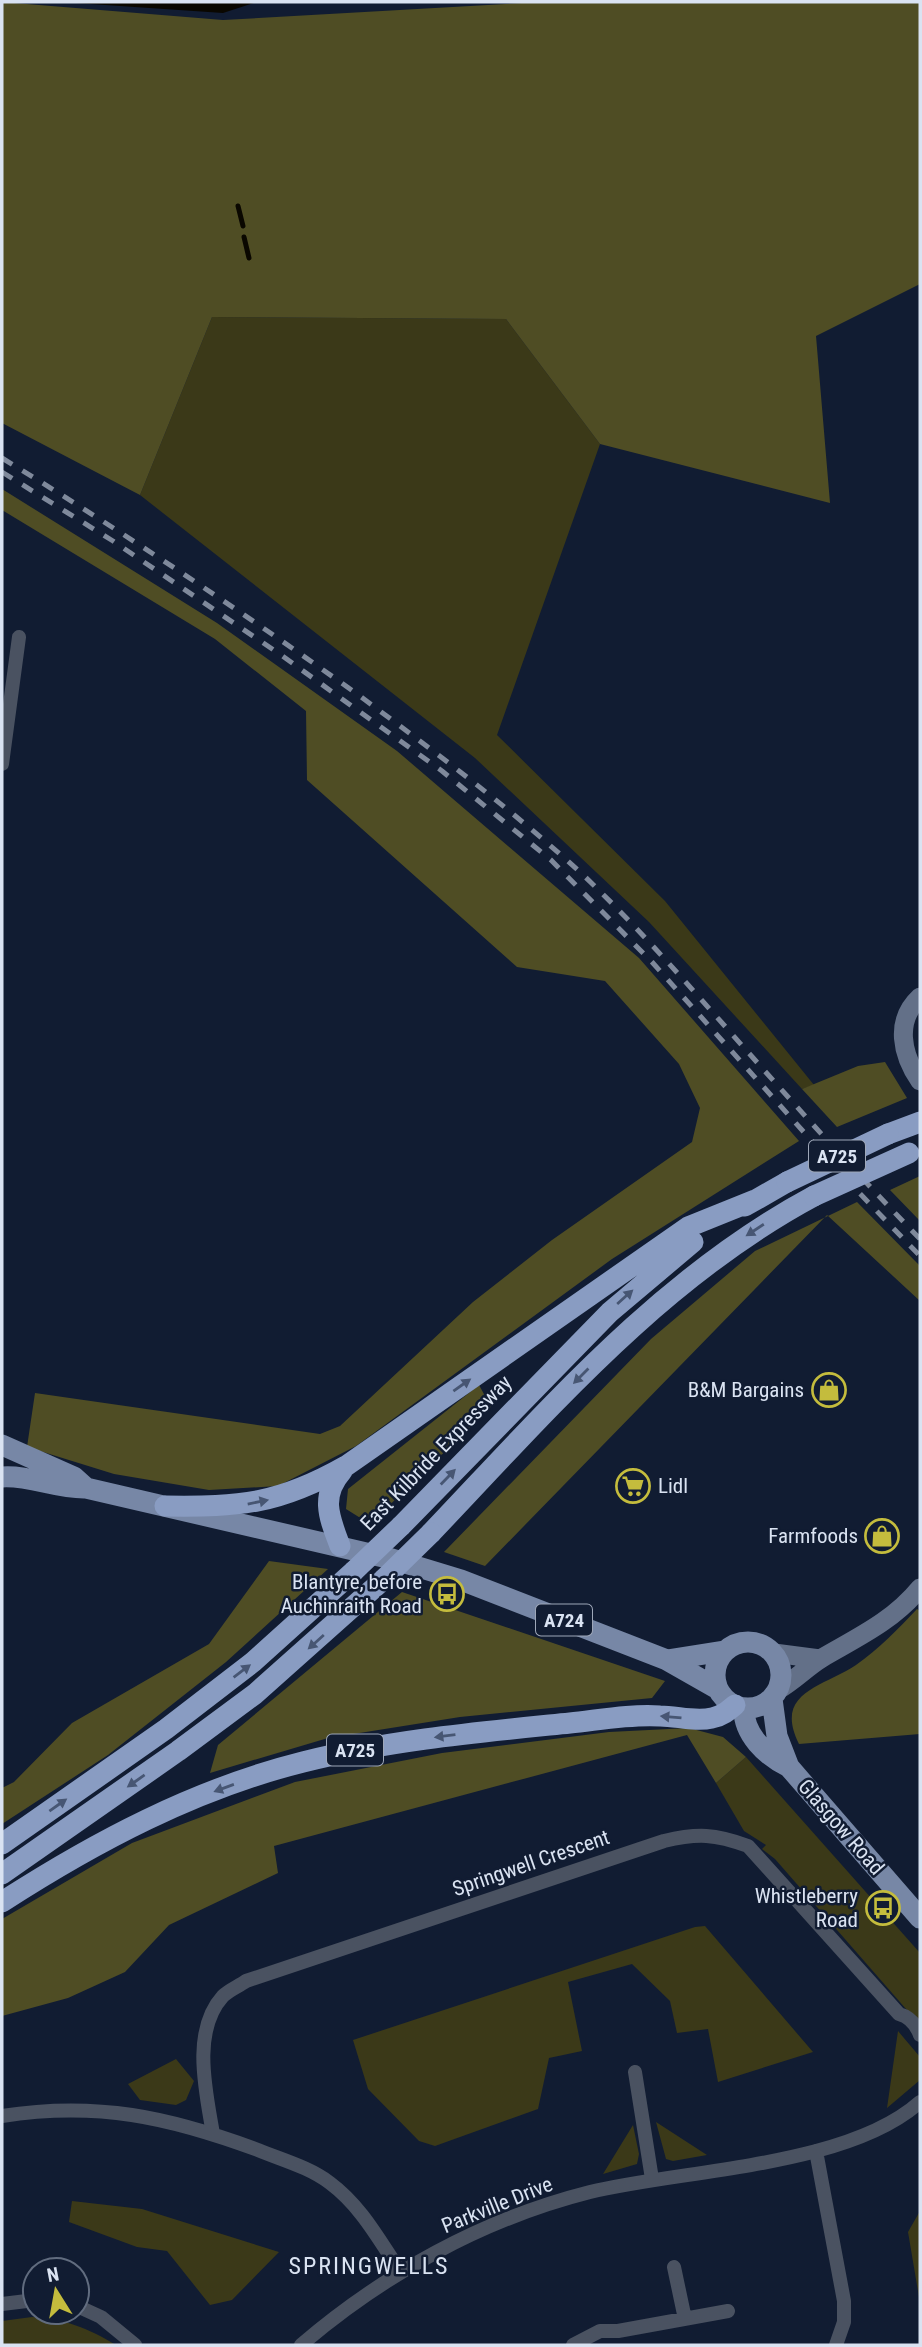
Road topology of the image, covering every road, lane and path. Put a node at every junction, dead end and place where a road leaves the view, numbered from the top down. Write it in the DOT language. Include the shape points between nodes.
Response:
graph roads {
  1 [pos="19,637"];
  2 [pos="2,764"];
  3 [pos="920,997"];
  4 [pos="920,1081"];
  5 [pos="916,1124"];
  6 [pos="915,1151"];
  7 [pos="755,1200"];
  8 [pos="2,1445"];
  9 [pos="346,1466"];
  10 [pos="2,1477"];
  11 [pos="86,1488"];
  12 [pos="165,1506"];
  13 [pos="340,1546"];
  14 [pos="920,1588"];
  15 [pos="724,1651"];
  16 [pos="774,1653"];
  17 [pos="820,1659"];
  18 [pos="667,1660"];
  19 [pos="718,1689"];
  20 [pos="775,1694"];
  21 [pos="740,1707"];
  22 [pos="789,1767"];
  23 [pos="2,1844"];
  24 [pos="2,1874"];
  25 [pos="2,1902"];
  26 [pos="920,1918"];
  27 [pos="920,2035"];
  28 [pos="635,2072"];
  29 [pos="920,2102"];
  30 [pos="2,2116"];
  31 [pos="213,2133"];
  32 [pos="816,2151"];
  33 [pos="652,2179"];
  34 [pos="674,2267"];
  35 [pos="400,2271"];
  36 [pos="21,2302"];
  37 [pos="2,2304"];
  38 [pos="728,2311"];
  39 [pos="91,2312"];
  40 [pos="685,2319"];
  41 [pos="135,2345"];
  42 [pos="301,2345"];
  43 [pos="573,2345"];
  44 [pos="836,2345"];
  1 -- 2 [label="street"];
  3 -- 4 [label="main road" via="907,1015 903,1041"];
  5 -- 7 [label="highway, East Kilbride Expressway / A725, bridge"];
  6 -- 24 [label="highway, A725, one-way, bridge" via="814,1196 737,1241 648,1311 384,1579 255,1694"];
  9 -- 7 [label="highway, A725, one-way" via="688,1227"];
  23 -- 7 [label="highway, East Kilbride Expressway / A725, one-way, bridge" via="242,1671 354,1572 610,1311 672,1258"];
  8 -- 11 [label="main road, A724" via="74,1477"];
  12 -- 9 [label="highway, A725, one-way" via="226,1507 274,1499"];
  9 -- 13 [label="highway, A725" via="333,1481 327,1503"];
  10 -- 11 [label="main road, A724"];
  11 -- 12 [label="main road, A724"];
  12 -- 13 [label="main road, A724"];
  13 -- 18 [label="main road, A724" via="461,1580"];
  14 -- 17 [label="main road" via="878,1626"];
  15 -- 16 [label="main road" via="756,1642"];
  15 -- 18 [label="main road"];
  15 -- 19 [label="main road" via="715,1673"];
  16 -- 17 [label="main road"];
  16 -- 20 [label="main road, A724" via="782,1671"];
  17 -- 20 [label="main road"];
  18 -- 19 [label="main road, A724"];
  19 -- 21 [label="main road, A724"];
  20 -- 21 [label="main road" via="759,1706"];
  20 -- 22 [label="main road, A724" via="777,1736"];
  21 -- 22 [label="main road, A724" via="745,1726 776,1761"];
  21 -- 25 [label="highway, A725, one-way" via="708,1719 658,1715 477,1732 302,1762 141,1822 66,1861"];
  22 -- 26 [label="main road, Glasgow Road / A724"];
  27 -- 31 [label="street, Springwell Crescent" via="748,1846 721,1836 693,1835 246,1981 224,1996 209,2017 204,2068"];
  28 -- 33 [label="street"];
  29 -- 32 [label="street, Parkville Drive" via="884,2128"];
  30 -- 31 [label="street" via="107,2110"];
  31 -- 35 [label="street" via="329,2182 364,2217"];
  32 -- 33 [label="street, Parkville Drive"];
  32 -- 44 [label="street" via="844,2301 844,2322"];
  33 -- 35 [label="street, Parkville Drive" via="538,2209 489,2227"];
  34 -- 40 [label="street"];
  35 -- 42 [label="street, Parkville Drive"];
  36 -- 37 [label="street"];
  38 -- 40 [label="street"];
  39 -- 41 [label="street"];
  40 -- 43 [label="street" via="600,2331"];
}
